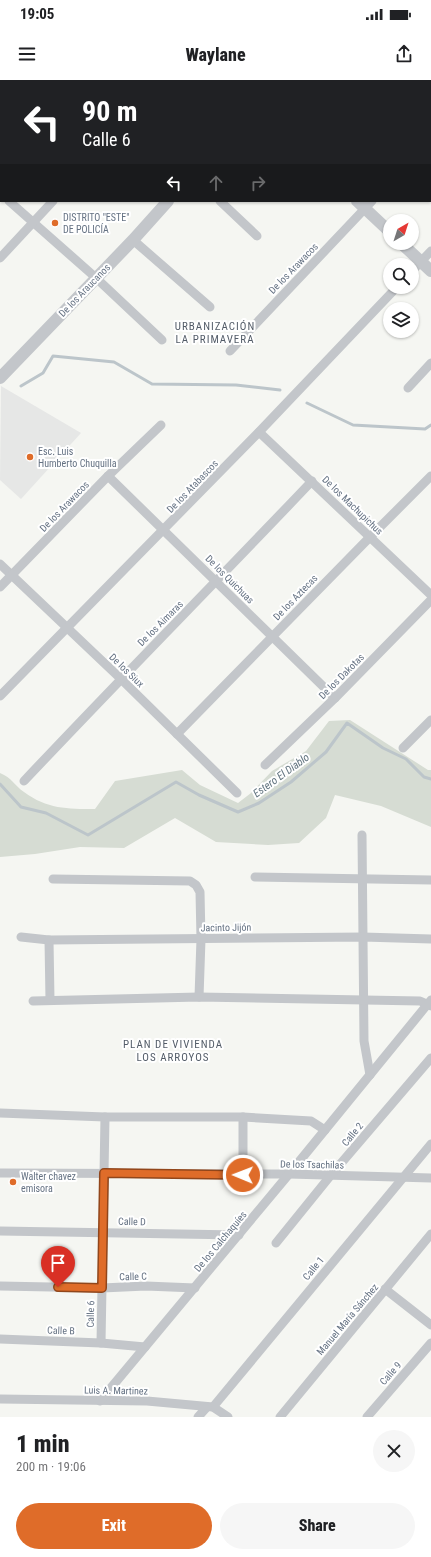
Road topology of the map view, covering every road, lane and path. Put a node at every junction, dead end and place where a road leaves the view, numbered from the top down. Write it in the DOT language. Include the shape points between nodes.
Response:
graph roads {
  1 [pos="10,202"];
  2 [pos="52,202"];
  3 [pos="167,202"];
  4 [pos="221,202"];
  5 [pos="365,204"];
  6 [pos="33,222"];
  7 [pos="383,224"];
  8 [pos="257,236"];
  9 [pos="133,240"];
  10 [pos="409,250"];
  11 [pos="431,251"];
  12 [pos="0,258"];
  13 [pos="421,262"];
  14 [pos="431,271"];
  15 [pos="95,277"];
  16 [pos="390,294"];
  17 [pos="210,307"];
  18 [pos="162,340"];
  19 [pos="230,351"];
  20 [pos="431,363"];
  21 [pos="0,378"];
  22 [pos="408,388"];
  23 [pos="161,425"];
  24 [pos="259,432"];
  25 [pos="108,476"];
  26 [pos="431,476"];
  27 [pos="312,481"];
  28 [pos="164,530"];
  29 [pos="370,537"];
  30 [pos="0,564"];
  31 [pos="11,576"];
  32 [pos="217,581"];
  33 [pos="0,587"];
  34 [pos="431,595"];
  35 [pos="431,600"];
  36 [pos="66,628"];
  37 [pos="272,636"];
  38 [pos="120,678"];
  39 [pos="0,696"];
  40 [pos="335,698"];
  41 [pos="431,720"];
  42 [pos="177,734"];
  43 [pos="403,748"];
  44 [pos="265,765"];
  45 [pos="24,781"];
  46 [pos="237,793"];
  47 [pos="362,835"];
  48 [pos="255,877"];
  49 [pos="54,879"];
  50 [pos="363,879"];
  51 [pos="431,880"];
  52 [pos="363,937"];
  53 [pos="21,938"];
  54 [pos="201,939"];
  55 [pos="431,939"];
  56 [pos="49,940"];
  57 [pos="199,997"];
  58 [pos="50,1000"];
  59 [pos="364,1000"];
  60 [pos="33,1001"];
  61 [pos="430,1004"];
  62 [pos="431,1058"];
  63 [pos="370,1075"];
  64 [pos="0,1112"];
  65 [pos="104,1117"];
  66 [pos="243,1117"];
  67 [pos="325,1130"];
  68 [pos="431,1144"];
  69 [pos="0,1173"];
  70 [pos="104,1173"];
  71 [pos="289,1174"];
  72 [pos="243,1175"];
  73 [pos="331,1176"];
  74 [pos="403,1177"];
  75 [pos="431,1178"];
  76 [pos="0,1230"];
  77 [pos="102,1232"];
  78 [pos="431,1234"];
  79 [pos="239,1235"];
  80 [pos="276,1243"];
  81 [pos="0,1286"];
  82 [pos="102,1288"];
  83 [pos="195,1288"];
  84 [pos="385,1290"];
  85 [pos="431,1325"];
  86 [pos="0,1339"];
  87 [pos="101,1343"];
  88 [pos="431,1343"];
  89 [pos="144,1347"];
  90 [pos="0,1399"];
  91 [pos="100,1401"];
  92 [pos="210,1407"];
  93 [pos="198,1417"];
  94 [pos="228,1417"];
  95 [pos="280,1417"];
  96 [pos="366,1417"];
  1 -- 6 [label="street"];
  2 -- 6 [label="street"];
  3 -- 9 [label="street, De los Araucanos"];
  4 -- 8 [label="street"];
  5 -- 7 [label="street"];
  5 -- 19 [label="street, De los Arawacos"];
  6 -- 12 [label="street"];
  6 -- 15 [label="street"];
  9 -- 15 [label="street, De los Araucanos"];
  9 -- 17 [label="street"];
  10 -- 13 [label="street"];
  11 -- 13 [label="street"];
  13 -- 14 [label="street"];
  15 -- 18 [label="street"];
  15 -- 21 [label="street, De los Araucanos"];
  16 -- 24 [label="street, De los Atabascos"];
  20 -- 22 [label="street"];
  23 -- 25 [label="street, De los Arawacos"];
  24 -- 27 [label="street, De los Machupichus"];
  24 -- 28 [label="street, De los Atabascos"];
  25 -- 28 [label="street, De los Quichuas"];
  25 -- 31 [label="street, De los Arawacos"];
  26 -- 29 [label="street, De los Aztecas"];
  27 -- 29 [label="street, De los Machupichus"];
  27 -- 32 [label="street, De los Aimaras"];
  28 -- 32 [label="street, De los Quichuas"];
  28 -- 36 [label="street, De los Atabascos"];
  29 -- 34 [label="street, De los Machupichus"];
  29 -- 37 [label="street, De los Aztecas"];
  30 -- 31 [label="street, De los Siux"];
  31 -- 33 [label="street, De los Arawacos"];
  31 -- 36 [label="street, De los Siux"];
  32 -- 37 [label="street, De los Quichuas"];
  32 -- 38 [label="street, De los Aimaras"];
  35 -- 40 [label="street, De los Dakotas"];
  36 -- 38 [label="street, De los Siux"];
  36 -- 39 [label="street, De los Atabascos"];
  37 -- 40 [label="street, De los Quichuas"];
  37 -- 42 [label="street, De los Aztecas"];
  38 -- 42 [label="street, De los Siux"];
  38 -- 45 [label="street, De los Aimaras"];
  40 -- 44 [label="street, De los Dakotas"];
  41 -- 43 [label="street"];
  42 -- 46 [label="street, De los Siux"];
  47 -- 50 [label="street"];
  48 -- 50 [label="street"];
  49 -- 54 [label="street" via="190,882 196,885 200,892"];
  50 -- 51 [label="street"];
  50 -- 52 [label="street"];
  52 -- 54 [label="street, Jacinto Jijón"];
  52 -- 55 [label="street, Jacinto Jijón"];
  52 -- 59 [label="street"];
  53 -- 56 [label="street, Jacinto Jijón"];
  54 -- 56 [label="street, Jacinto Jijón"];
  54 -- 57 [label="street"];
  56 -- 58 [label="street"];
  57 -- 58 [label="street"];
  57 -- 59 [label="street"];
  58 -- 60 [label="street"];
  59 -- 61 [label="street" via="420,1001"];
  59 -- 63 [label="street" via="364,1041"];
  61 -- 63 [label="street, De los Calchaquíes"];
  62 -- 73 [label="street, Calle 2"];
  63 -- 67 [label="street, De los Calchaquíes"];
  64 -- 65 [label="street"];
  65 -- 66 [label="street"];
  65 -- 70 [label="street, Calle 6"];
  66 -- 67 [label="street" via="311,1121"];
  66 -- 72 [label="street"];
  67 -- 71 [label="street, De los Calchaquíes"];
  68 -- 74 [label="street, Calle 1"];
  69 -- 70 [label="street, De los Tsachilas"];
  70 -- 72 [label="street, De los Tsachilas"];
  70 -- 77 [label="street, Calle 6"];
  71 -- 72 [label="street, De los Tsachilas"];
  71 -- 73 [label="street, De los Tsachilas"];
  71 -- 79 [label="street, De los Calchaquíes"];
  73 -- 74 [label="street, De los Tsachilas"];
  73 -- 80 [label="street, Calle 2"];
  74 -- 75 [label="street, De los Tsachilas"];
  74 -- 92 [label="street, Calle 1"];
  76 -- 77 [label="street, Calle D"];
  77 -- 79 [label="street, Calle D"];
  77 -- 82 [label="street, Calle 6"];
  78 -- 84 [label="street, Manuel María Sánchez"];
  79 -- 83 [label="street, De los Calchaquíes"];
  81 -- 82 [label="street, Calle C"];
  82 -- 83 [label="street, Calle C"];
  82 -- 87 [label="street, Calle 6"];
  83 -- 89 [label="street, De los Calchaquíes"];
  84 -- 85 [label="street"];
  84 -- 95 [label="street, Manuel María Sánchez"];
  86 -- 87 [label="street, Calle B"];
  87 -- 89 [label="street, Calle B"];
  88 -- 96 [label="street, Calle 9"];
  89 -- 91 [label="street, De los Calchaquíes"];
  90 -- 91 [label="street, Luis A. Martinez"];
  91 -- 92 [label="street, Luis A. Martinez" via="147,1401"];
  92 -- 93 [label="street, Calle 1"];
  92 -- 94 [label="street, Luis A. Martinez"];
}
